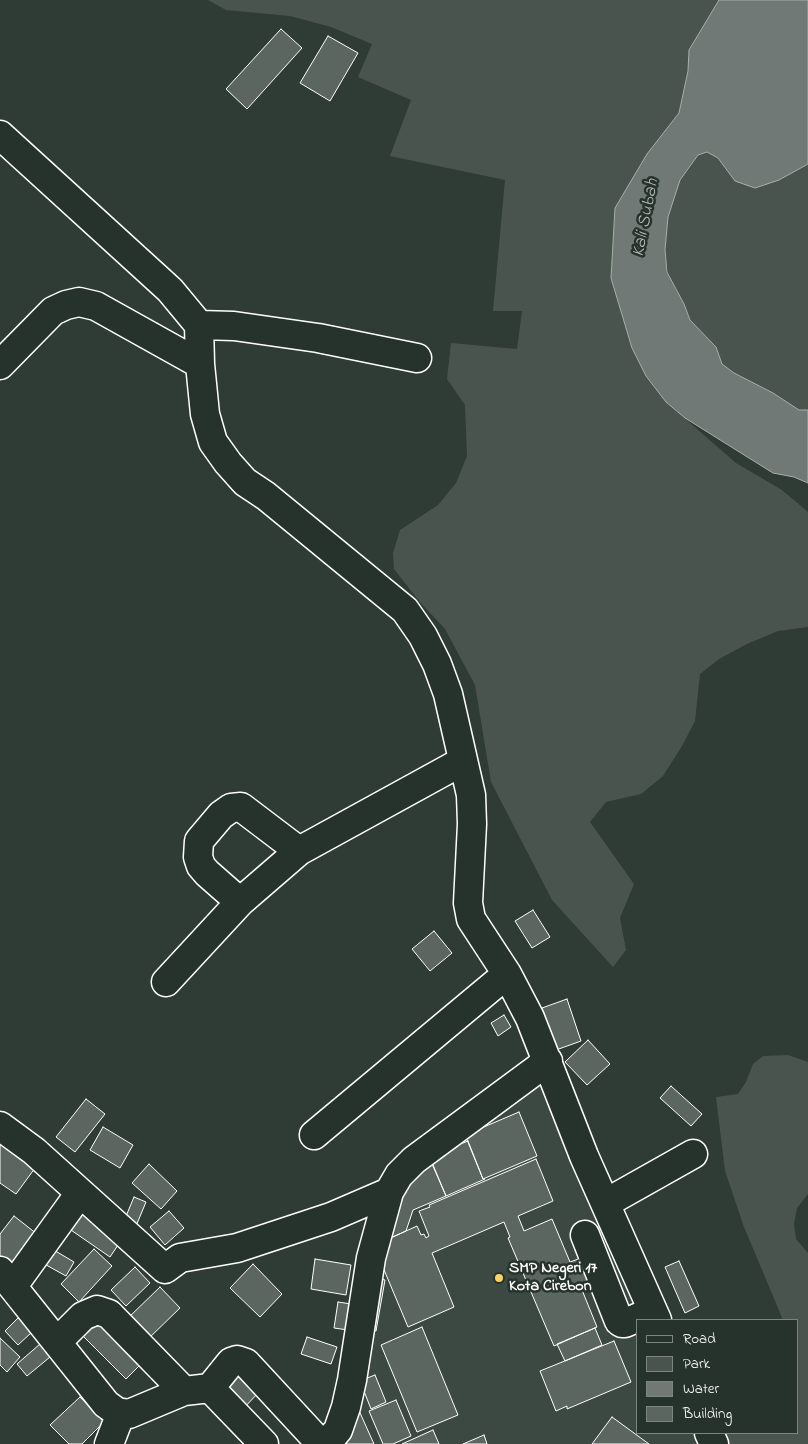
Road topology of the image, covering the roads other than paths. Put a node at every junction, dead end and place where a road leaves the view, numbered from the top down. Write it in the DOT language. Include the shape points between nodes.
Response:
graph roads {
  1 [pos="0,134"];
  2 [pos="199,325"];
  3 [pos="418,358"];
  4 [pos="200,364"];
  5 [pos="0,365"];
  6 [pos="463,761"];
  7 [pos="299,851"];
  8 [pos="240,902"];
  9 [pos="507,974"];
  10 [pos="166,982"];
  11 [pos="548,1061"];
  12 [pos="0,1126"];
  13 [pos="314,1135"];
  14 [pos="693,1154"];
  15 [pos="389,1192"];
  16 [pos="80,1193"];
  17 [pos="606,1203"];
  18 [pos="585,1235"];
  19 [pos="6,1278"];
  20 [pos="655,1316"];
  21 [pos="643,1319"];
  22 [pos="636,1321"];
  23 [pos="57,1342"];
  24 [pos="197,1389"];
  25 [pos="121,1413"];
  26 [pos="109,1444"];
  27 [pos="264,1444"];
  28 [pos="321,1444"];
  29 [pos="326,1444"];
  1 -- 2 [label="street" via="170,290"];
  2 -- 3 [label="street" via="234,326 318,338"];
  2 -- 4 [label="street"];
  4 -- 5 [label="street" via="96,306 80,302 53,311"];
  4 -- 6 [label="street" via="205,414 213,442 228,463 245,482 405,610 423,636 448,694"];
  6 -- 7 [label="street"];
  6 -- 9 [label="street" via="471,795 468,903 471,919"];
  7 -- 8 [label="street"];
  7 -- 8 [label="street" via="241,808 231,808 221,815 199,842 198,857 207,873"];
  8 -- 10 [label="street"];
  9 -- 11 [label="street"];
  9 -- 13 [label="street"];
  11 -- 15 [label="street" via="414,1160 399,1175"];
  11 -- 17 [label="street" via="584,1156"];
  12 -- 16 [label="street" via="34,1151"];
  14 -- 17 [label="street"];
  15 -- 16 [label="street" via="331,1217 237,1248 180,1258 165,1270"];
  15 -- 29 [label="street" via="371,1258 346,1407 338,1430"];
  16 -- 19 [label="street"];
  17 -- 20 [label="street"];
  18 -- 22 [label="street" via="619,1321"];
  19 -- 23 [label="street"];
  20 -- 21 [label="street"];
  23 -- 24 [label="street" via="83,1316 97,1310 109,1314"];
  23 -- 25 [label="street" via="106,1404"];
  24 -- 25 [label="street" via="129,1414"];
  24 -- 27 [label="street"];
  24 -- 28 [label="street" via="231,1362 246,1363"];
  25 -- 26 [label="street"];
}
